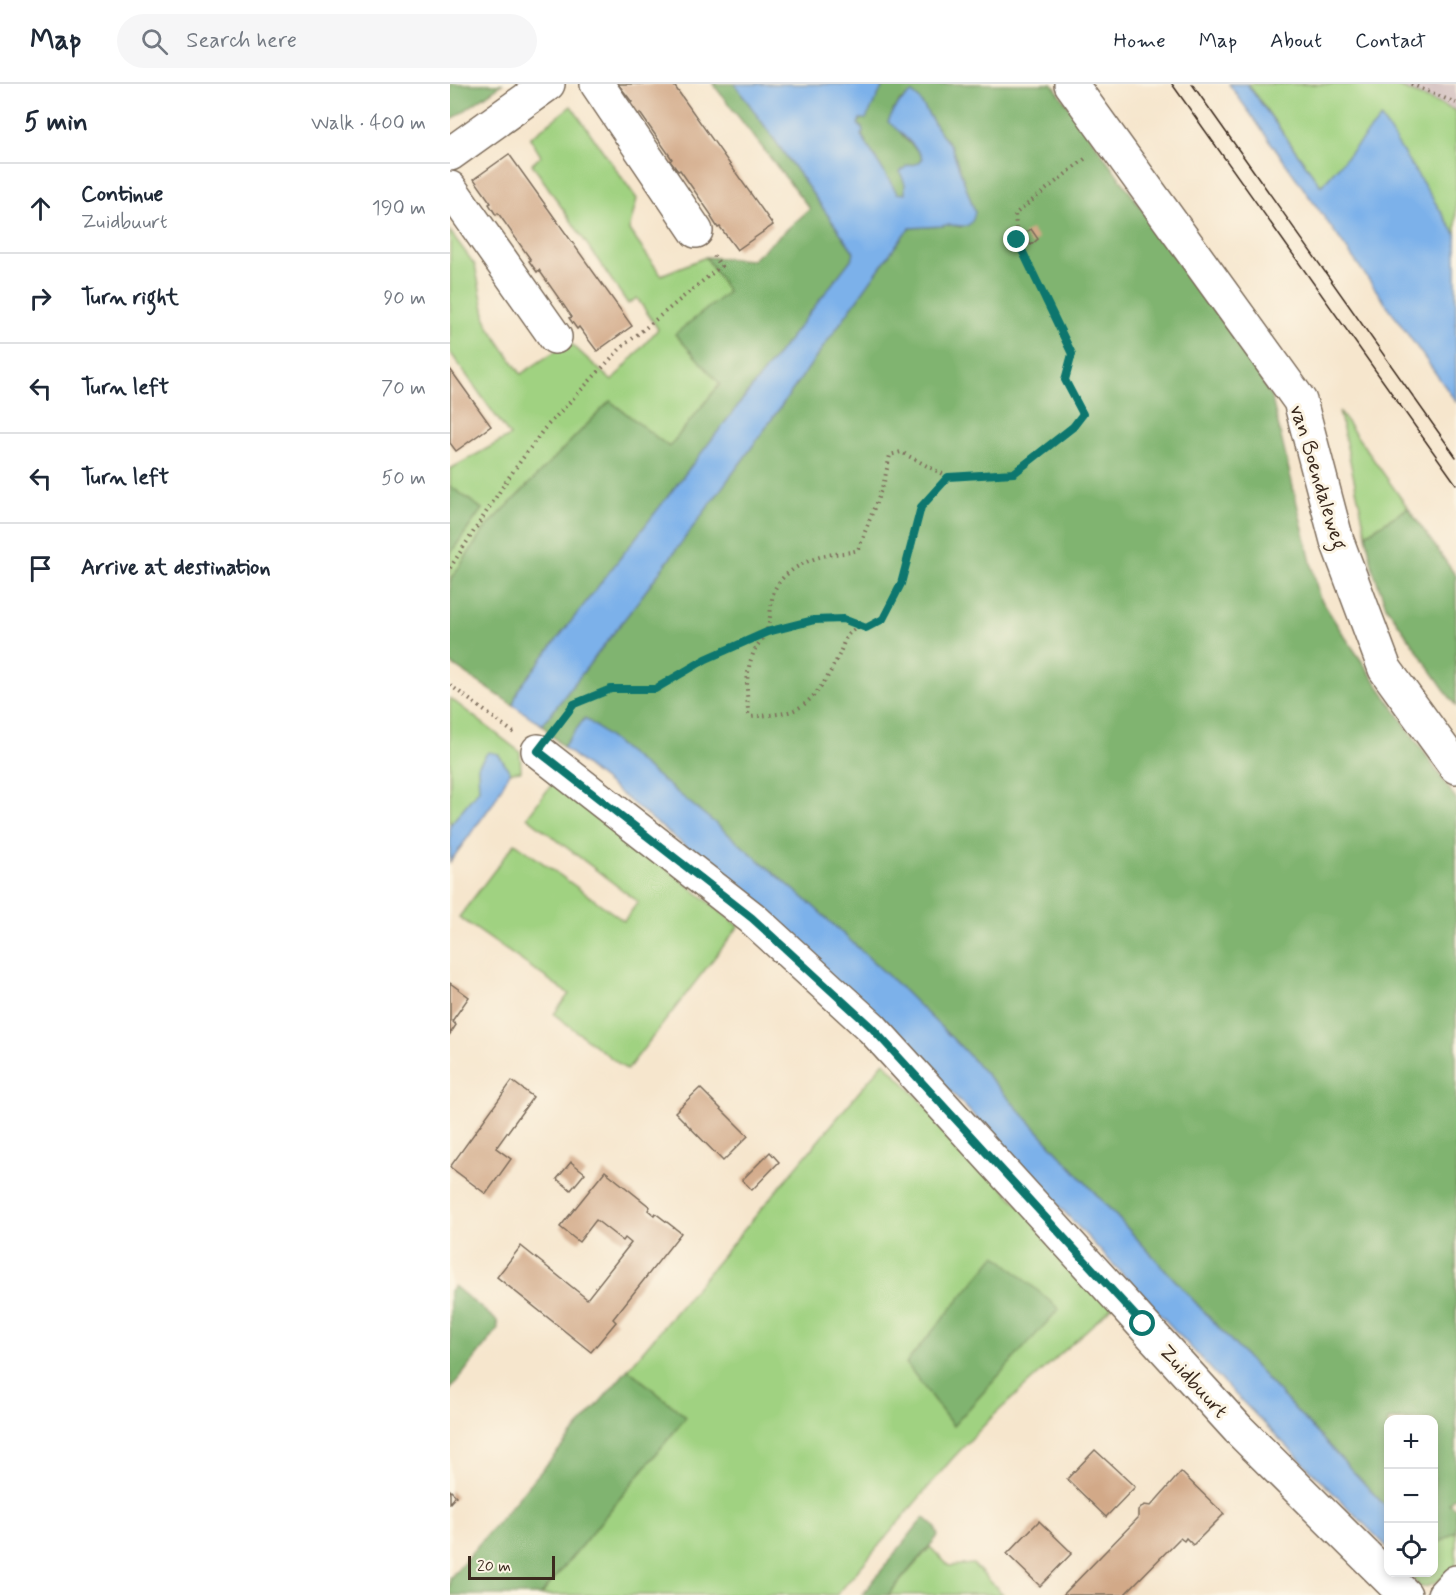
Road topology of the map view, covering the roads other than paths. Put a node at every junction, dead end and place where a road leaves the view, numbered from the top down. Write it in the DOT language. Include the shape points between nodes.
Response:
graph roads {
  1 [pos="548,84"];
  2 [pos="597,84"];
  3 [pos="1071,84"];
  4 [pos="450,154"];
  5 [pos="450,188"];
  6 [pos="696,231"];
  7 [pos="555,337"];
  8 [pos="538,751"];
  9 [pos="1456,767"];
  10 [pos="1456,1582"];
  11 [pos="1405,1595"];
  12 [pos="1444,1595"];
  1 -- 4 [label="street"];
  2 -- 6 [label="street"];
  3 -- 9 [label="street, van Boendaleweg" via="1300,401 1337,541 1385,669"];
  5 -- 7 [label="street"];
  8 -- 11 [label="street, Zuidbuurt" via="752,918 872,1028 1238,1429"];
  10 -- 12 [label="street"];
}
